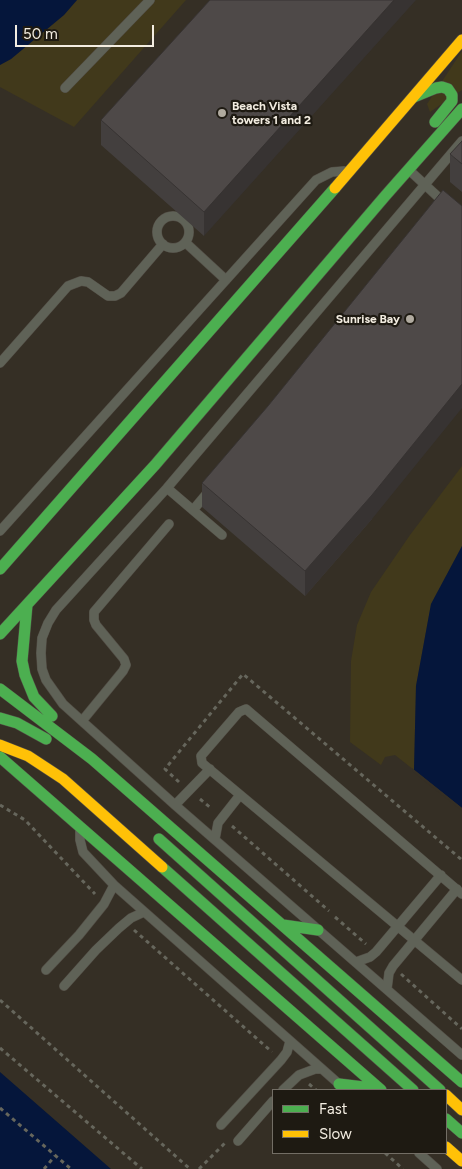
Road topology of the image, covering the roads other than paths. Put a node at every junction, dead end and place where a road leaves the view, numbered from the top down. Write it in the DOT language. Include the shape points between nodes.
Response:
graph roads {
  1 [pos="150,0"];
  2 [pos="462,40"];
  3 [pos="65,88"];
  4 [pos="413,98"];
  5 [pos="462,109"];
  6 [pos="424,132"];
  7 [pos="462,141"];
  8 [pos="401,160"];
  9 [pos="409,170"];
  10 [pos="350,171"];
  11 [pos="424,184"];
  12 [pos="462,219"];
  13 [pos="186,243"];
  14 [pos="163,244"];
  15 [pos="226,280"];
  16 [pos="0,363"];
  17 [pos="218,481"];
  18 [pos="167,488"];
  19 [pos="193,510"];
  20 [pos="168,524"];
  21 [pos="0,532"];
  22 [pos="222,535"];
  23 [pos="0,569"];
  24 [pos="27,604"];
  25 [pos="0,634"];
  26 [pos="0,689"];
  27 [pos="0,718"];
  28 [pos="82,720"];
  29 [pos="0,745"];
  30 [pos="60,749"];
  31 [pos="0,757"];
  32 [pos="92,759"];
  33 [pos="210,769"];
  34 [pos="14,784"];
  35 [pos="240,795"];
  36 [pos="45,798"];
  37 [pos="175,805"];
  38 [pos="80,828"];
  39 [pos="152,833"];
  40 [pos="215,839"];
  41 [pos="441,876"];
  42 [pos="114,885"];
  43 [pos="459,892"];
  44 [pos="144,912"];
  45 [pos="283,926"];
  46 [pos="398,926"];
  47 [pos="318,930"];
  48 [pos="414,940"];
  49 [pos="356,962"];
  50 [pos="46,970"];
  51 [pos="462,980"];
  52 [pos="64,986"];
  53 [pos="387,989"];
  54 [pos="290,1041"];
  55 [pos="462,1055"];
  56 [pos="322,1069"];
  57 [pos="462,1082"];
  58 [pos="343,1087"];
  59 [pos="284,1089"];
  60 [pos="368,1089"];
  61 [pos="379,1089"];
  62 [pos="412,1089"];
  63 [pos="439,1089"];
  64 [pos="447,1096"];
  65 [pos="272,1102"];
  66 [pos="462,1110"];
  67 [pos="447,1120"];
  68 [pos="221,1126"];
  69 [pos="462,1133"];
  70 [pos="238,1141"];
  71 [pos="447,1148"];
  72 [pos="420,1154"];
  73 [pos="462,1161"];
  74 [pos="437,1169"];
  1 -- 3 [label="lane"];
  2 -- 4 [label="street"];
  4 -- 6 [label="street" via="442,87 452,95 448,107"];
  4 -- 10 [label="street"];
  5 -- 9 [label="street"];
  7 -- 11 [label="lane"];
  8 -- 9 [label="street"];
  9 -- 11 [label="lane"];
  9 -- 24 [label="street" via="155,465"];
  10 -- 15 [label="lane" via="332,172 316,180"];
  10 -- 23 [label="street"];
  11 -- 12 [label="lane"];
  11 -- 18 [label="lane"];
  13 -- 14 [label="lane" via="174,248"];
  13 -- 14 [label="lane" via="190,229 187,222 174,215 166,217 158,226 157,236"];
  13 -- 15 [label="lane"];
  14 -- 16 [label="lane" via="115,296 108,296 88,282 68,286"];
  15 -- 21 [label="lane"];
  17 -- 19 [label="lane"];
  18 -- 19 [label="lane"];
  18 -- 28 [label="lane" via="56,610 42,638 40,653 46,680 64,704"];
  19 -- 22 [label="lane"];
  20 -- 28 [label="lane" via="94,612 96,625 126,665"];
  24 -- 25 [label="street"];
  24 -- 32 [label="street" via="22,661 29,686 46,710 81,741"];
  26 -- 32 [label="street"];
  27 -- 30 [label="street" via="16,723"];
  28 -- 37 [label="lane"];
  29 -- 62 [label="street" via="28,756 63,779"];
  31 -- 36 [label="street"];
  32 -- 45 [label="street"];
  33 -- 35 [label="lane"];
  33 -- 37 [label="lane"];
  33 -- 41 [label="lane" via="201,761 201,756 239,712 246,710"];
  34 -- 36 [label="street"];
  35 -- 40 [label="lane" via="218,823"];
  35 -- 46 [label="lane"];
  36 -- 38 [label="street"];
  37 -- 40 [label="lane"];
  38 -- 42 [label="lane" via="83,852"];
  38 -- 61 [label="street"];
  39 -- 63 [label="street"];
  40 -- 47 [label="lane"];
  41 -- 43 [label="lane"];
  41 -- 46 [label="lane"];
  42 -- 44 [label="lane"];
  42 -- 50 [label="lane" via="104,904"];
  43 -- 48 [label="lane"];
  44 -- 52 [label="lane" via="126,922"];
  44 -- 54 [label="lane"];
  45 -- 47 [label="street"];
  45 -- 57 [label="street"];
  46 -- 48 [label="lane"];
  46 -- 49 [label="lane" via="376,952"];
  47 -- 49 [label="lane"];
  48 -- 51 [label="lane"];
  48 -- 53 [label="lane" via="389,973"];
  49 -- 53 [label="lane"];
  53 -- 55 [label="lane"];
  54 -- 56 [label="lane"];
  54 -- 68 [label="lane" via="281,1060"];
  56 -- 58 [label="lane"];
  56 -- 59 [label="lane" via="299,1075"];
  58 -- 60 [label="street"];
  64 -- 66 [label="street"];
  65 -- 70 [label="lane"];
  67 -- 69 [label="street"];
  71 -- 73 [label="street"];
  72 -- 74 [label="lane"];
}
